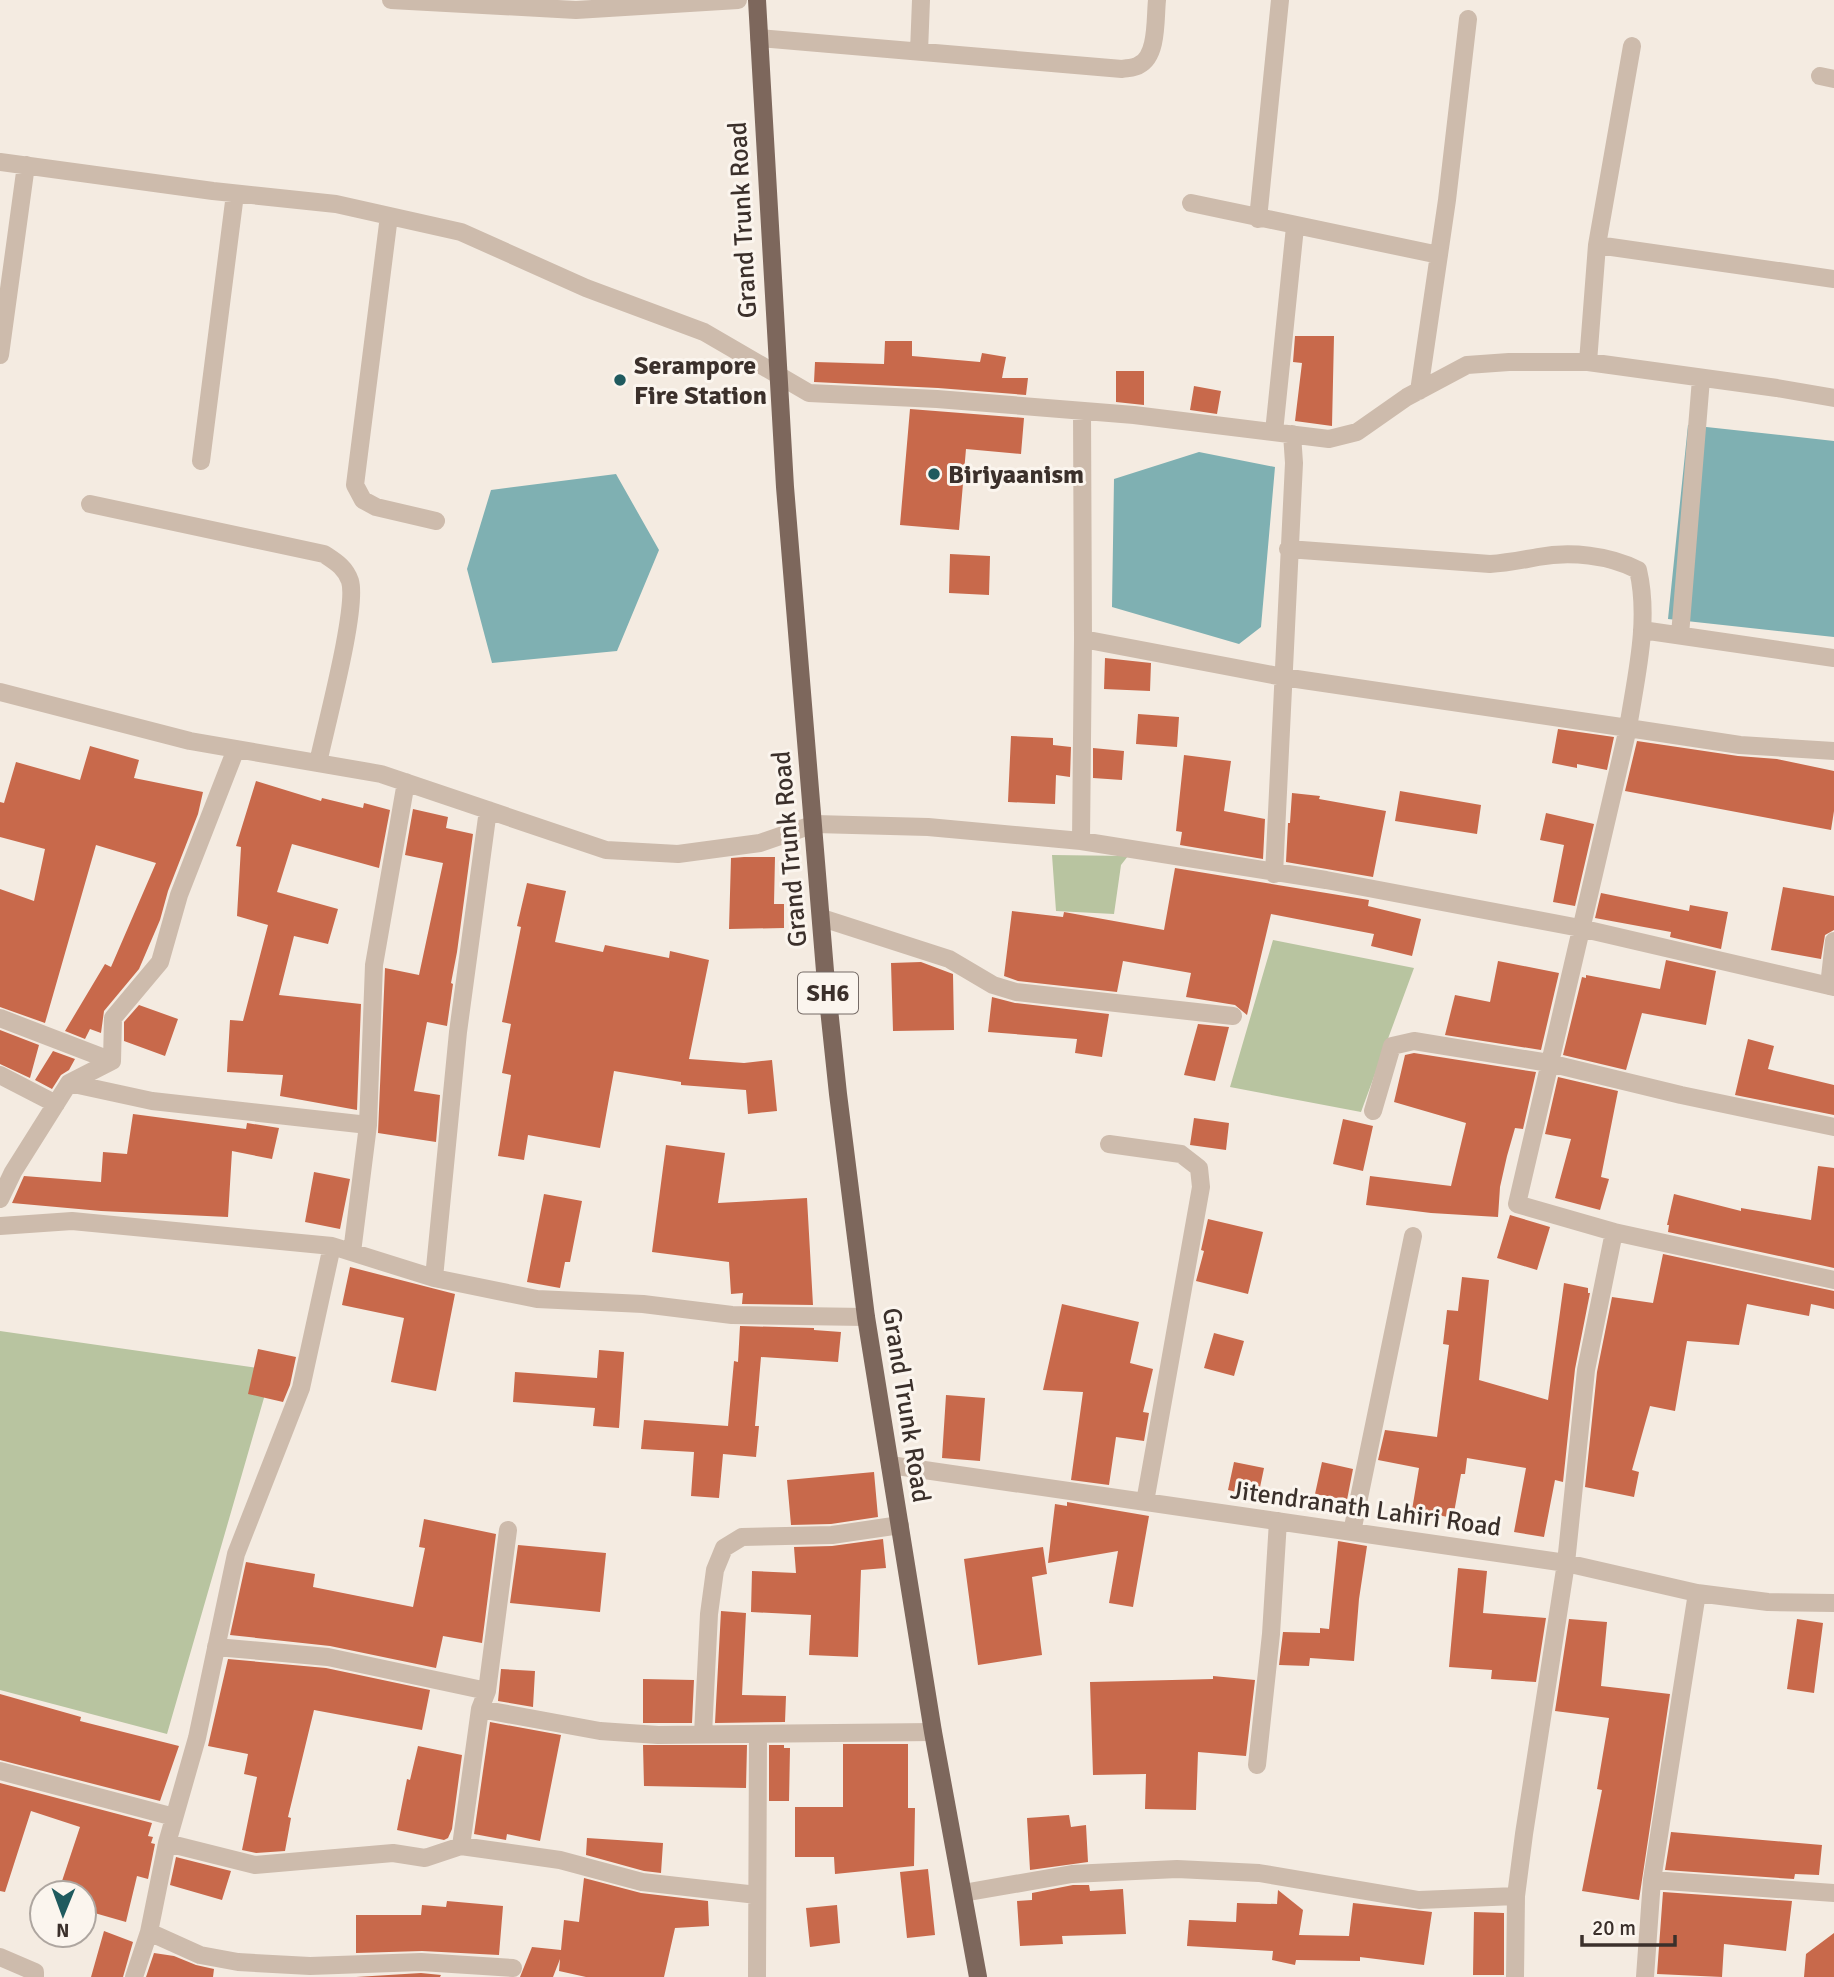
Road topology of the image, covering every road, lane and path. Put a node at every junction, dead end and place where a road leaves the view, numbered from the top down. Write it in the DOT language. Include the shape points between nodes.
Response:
graph roads {
  1 [pos="391,0"];
  2 [pos="738,0"];
  3 [pos="757,0"];
  4 [pos="921,0"];
  5 [pos="1157,0"];
  6 [pos="1280,0"];
  7 [pos="1468,19"];
  8 [pos="759,37"];
  9 [pos="1632,46"];
  10 [pos="919,52"];
  11 [pos="0,162"];
  12 [pos="26,165"];
  13 [pos="235,194"];
  14 [pos="1191,203"];
  15 [pos="389,216"];
  16 [pos="1258,219"];
  17 [pos="1295,227"];
  18 [pos="1597,245"];
  19 [pos="1439,255"];
  20 [pos="1834,279"];
  21 [pos="0,355"];
  22 [pos="1588,362"];
  23 [pos="777,374"];
  24 [pos="1701,379"];
  25 [pos="1419,391"];
  26 [pos="1834,398"];
  27 [pos="1082,411"];
  28 [pos="1283,433"];
  29 [pos="201,461"];
  30 [pos="90,504"];
  31 [pos="436,521"];
  32 [pos="1288,550"];
  33 [pos="1642,630"];
  34 [pos="1680,635"];
  35 [pos="1083,639"];
  36 [pos="1834,658"];
  37 [pos="1283,677"];
  38 [pos="0,692"];
  39 [pos="1628,728"];
  40 [pos="236,749"];
  41 [pos="1834,751"];
  42 [pos="318,763"];
  43 [pos="406,782"];
  44 [pos="488,810"];
  45 [pos="815,824"];
  46 [pos="1081,841"];
  47 [pos="1274,874"];
  48 [pos="822,918"];
  49 [pos="1580,928"];
  50 [pos="1834,941"];
  51 [pos="1831,986"];
  52 [pos="1233,1016"];
  53 [pos="0,1018"];
  54 [pos="113,1061"];
  55 [pos="1549,1063"];
  56 [pos="0,1076"];
  57 [pos="69,1083"];
  58 [pos="56,1104"];
  59 [pos="1373,1111"];
  60 [pos="368,1125"];
  61 [pos="1834,1127"];
  62 [pos="1110,1144"];
  63 [pos="0,1199"];
  64 [pos="0,1226"];
  65 [pos="1614,1232"];
  66 [pos="1413,1236"];
  67 [pos="332,1246"];
  68 [pos="352,1252"];
  69 [pos="434,1278"];
  70 [pos="1834,1280"];
  71 [pos="866,1317"];
  72 [pos="890,1465"];
  73 [pos="1145,1502"];
  74 [pos="1278,1521"];
  75 [pos="900,1525"];
  76 [pos="508,1530"];
  77 [pos="1352,1532"];
  78 [pos="1566,1563"];
  79 [pos="1697,1593"];
  80 [pos="1834,1603"];
  81 [pos="216,1647"];
  82 [pos="487,1690"];
  83 [pos="480,1709"];
  84 [pos="933,1732"];
  85 [pos="703,1734"];
  86 [pos="758,1734"];
  87 [pos="1257,1765"];
  88 [pos="0,1771"];
  89 [pos="174,1817"];
  90 [pos="166,1843"];
  91 [pos="461,1846"];
  92 [pos="1651,1880"];
  93 [pos="963,1893"];
  94 [pos="1834,1894"];
  95 [pos="757,1895"];
  96 [pos="1516,1896"];
  97 [pos="149,1932"];
  98 [pos="0,1957"];
  99 [pos="513,1968"];
  100 [pos="40,1975"];
  101 [pos="134,1977"];
  102 [pos="757,1977"];
  103 [pos="978,1977"];
  104 [pos="1515,1977"];
  105 [pos="1645,1977"];
  1 -- 2 [label="street" via="576,10"];
  3 -- 8 [label="main road, Grand Trunk Road / SH6"];
  4 -- 10 [label="street"];
  5 -- 10 [label="street" via="1152,45 1139,66 1122,69"];
  6 -- 16 [label="street"];
  7 -- 19 [label="street"];
  8 -- 10 [label="street"];
  8 -- 23 [label="main road, Grand Trunk Road / SH6"];
  9 -- 18 [label="street"];
  11 -- 12 [label="street"];
  12 -- 13 [label="street"];
  12 -- 21 [label="street"];
  13 -- 15 [label="street" via="336,204"];
  13 -- 29 [label="street"];
  14 -- 16 [label="street"];
  15 -- 23 [label="street" via="461,232 586,288 704,332"];
  15 -- 31 [label="street" via="355,485 363,500 376,507"];
  16 -- 17 [label="street"];
  17 -- 19 [label="street"];
  17 -- 28 [label="street"];
  18 -- 20 [label="street"];
  18 -- 22 [label="street"];
  19 -- 25 [label="street"];
  22 -- 24 [label="street"];
  22 -- 25 [label="street" via="1467,366"];
  23 -- 27 [label="street" via="809,393"];
  23 -- 45 [label="main road, Grand Trunk Road / SH6"];
  24 -- 26 [label="street"];
  24 -- 34 [label="street"];
  25 -- 28 [label="street" via="1357,432 1329,439"];
  27 -- 28 [label="street"];
  27 -- 35 [label="street"];
  28 -- 32 [label="street" via="1294,463"];
  30 -- 42 [label="street" via="324,554 342,566 351,583 350,614"];
  32 -- 33 [label="street" via="1490,564 1567,554 1620,560 1638,570"];
  32 -- 37 [label="street"];
  33 -- 34 [label="street"];
  33 -- 39 [label="street"];
  34 -- 36 [label="street"];
  35 -- 37 [label="street"];
  35 -- 46 [label="street"];
  37 -- 39 [label="street"];
  37 -- 47 [label="street"];
  38 -- 40 [label="street"];
  39 -- 41 [label="street" via="1740,745"];
  39 -- 49 [label="street"];
  40 -- 42 [label="street"];
  40 -- 54 [label="street" via="179,895 160,962 113,1018"];
  42 -- 43 [label="street"];
  43 -- 44 [label="street"];
  43 -- 60 [label="street" via="373,965"];
  44 -- 45 [label="street" via="606,850 678,854 760,842"];
  44 -- 69 [label="street" via="458,1032"];
  45 -- 46 [label="street" via="928,827"];
  45 -- 48 [label="main road, Grand Trunk Road / SH6"];
  46 -- 47 [label="street"];
  47 -- 49 [label="street"];
  48 -- 52 [label="street" via="949,959 993,985 1016,992"];
  48 -- 71 [label="main road, Grand Trunk Road / SH6"];
  49 -- 51 [label="street"];
  49 -- 55 [label="street"];
  50 -- 51 [label="street"];
  53 -- 54 [label="street"];
  54 -- 57 [label="street"];
  55 -- 59 [label="street" via="1413,1041 1392,1046"];
  55 -- 61 [label="street"];
  55 -- 65 [label="street" via="1517,1204"];
  56 -- 58 [label="street"];
  57 -- 58 [label="street"];
  57 -- 60 [label="street" via="152,1101"];
  58 -- 63 [label="street"];
  60 -- 68 [label="street"];
  62 -- 73 [label="street" via="1181,1154 1199,1168 1201,1187"];
  64 -- 67 [label="street" via="72,1221"];
  65 -- 70 [label="street"];
  65 -- 78 [label="street" via="1586,1370"];
  66 -- 77 [label="street"];
  67 -- 68 [label="street"];
  67 -- 81 [label="street" via="301,1388 236,1553"];
  68 -- 69 [label="street"];
  69 -- 71 [label="street" via="537,1299 643,1304 732,1315"];
  71 -- 72 [label="main road, Grand Trunk Road / SH6"];
  72 -- 73 [label="street, Jitendranath Lahiri Road"];
  72 -- 75 [label="main road, Grand Trunk Road / SH6"];
  73 -- 74 [label="street, Jitendranath Lahiri Road"];
  74 -- 77 [label="street, Jitendranath Lahiri Road"];
  74 -- 87 [label="street"];
  75 -- 84 [label="main road, Grand Trunk Road / SH6"];
  75 -- 85 [label="street" via="832,1535 742,1537 724,1548 715,1570 709,1614"];
  76 -- 82 [label="street"];
  77 -- 78 [label="street, Jitendranath Lahiri Road"];
  78 -- 79 [label="street, Jitendranath Lahiri Road"];
  78 -- 96 [label="street"];
  79 -- 80 [label="street, Jitendranath Lahiri Road" via="1768,1602"];
  79 -- 92 [label="street"];
  81 -- 82 [label="street" via="328,1657"];
  81 -- 89 [label="street"];
  82 -- 83 [label="street"];
  83 -- 85 [label="street" via="600,1731"];
  83 -- 91 [label="street"];
  84 -- 86 [label="street"];
  84 -- 93 [label="main road, Grand Trunk Road / SH6"];
  85 -- 86 [label="street"];
  86 -- 95 [label="street"];
  88 -- 89 [label="street"];
  89 -- 90 [label="street"];
  90 -- 91 [label="street" via="255,1865 393,1853 425,1858"];
  90 -- 97 [label="street"];
  91 -- 95 [label="street" via="560,1860 642,1882"];
  92 -- 94 [label="street"];
  92 -- 105 [label="street"];
  93 -- 96 [label="street" via="1072,1874 1177,1869 1259,1873 1419,1900"];
  93 -- 103 [label="main road, Grand Trunk Road / SH6"];
  95 -- 102 [label="street"];
  96 -- 104 [label="street"];
  97 -- 99 [label="street" via="200,1955 238,1962 310,1966 421,1962"];
  97 -- 101 [label="street"];
  98 -- 100 [label="street"];
}
